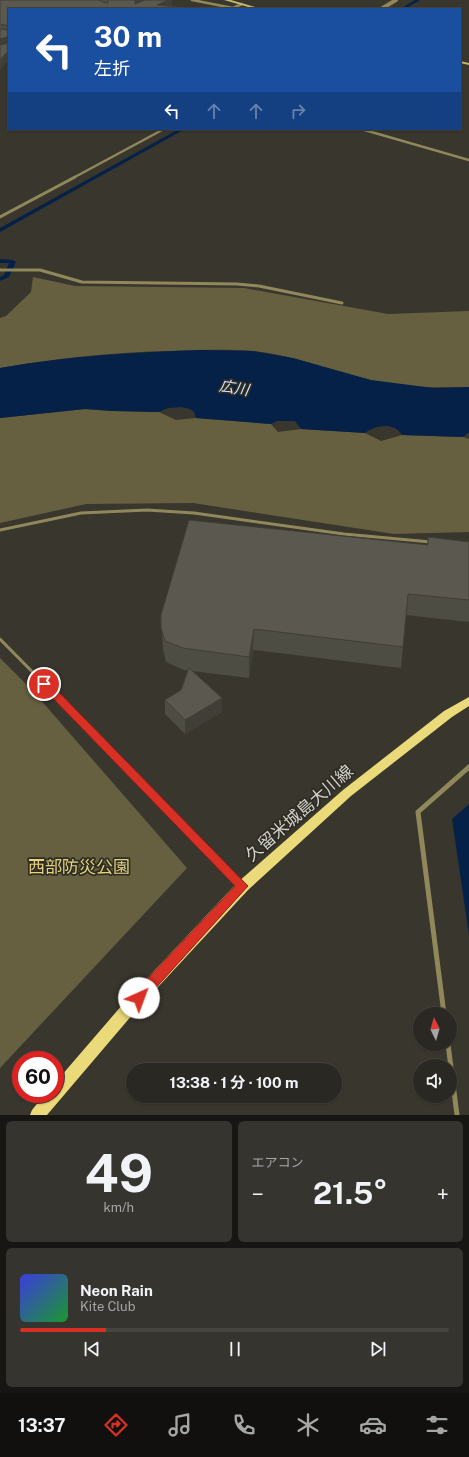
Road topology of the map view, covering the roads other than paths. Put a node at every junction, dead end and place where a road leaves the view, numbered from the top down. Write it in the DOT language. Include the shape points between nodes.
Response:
graph roads {
  1 [pos="192,0"];
  2 [pos="226,0"];
  3 [pos="396,0"];
  4 [pos="242,4"];
  5 [pos="256,8"];
  6 [pos="383,8"];
  7 [pos="162,130"];
  8 [pos="364,130"];
  9 [pos="469,160"];
  10 [pos="0,217"];
  11 [pos="1,270"];
  12 [pos="342,303"];
  13 [pos="0,530"];
  14 [pos="436,542"];
  15 [pos="0,638"];
  16 [pos="469,701"];
  17 [pos="469,767"];
  18 [pos="243,886"];
  19 [pos="443,1007"];
  20 [pos="449,1051"];
  21 [pos="64,1084"];
  22 [pos="47,1103"];
  23 [pos="37,1115"];
  24 [pos="457,1115"];
  1 -- 4 [label="street" via="233,8"];
  2 -- 4 [label="main road"];
  3 -- 6 [label="street"];
  4 -- 5 [label="main road"];
  7 -- 10 [label="street"];
  8 -- 9 [label="street"];
  11 -- 12 [label="street" via="40,270 82,282 259,286"];
  13 -- 14 [label="lane" via="40,520 91,512 131,510 181,512 372,538"];
  15 -- 18 [label="lane"];
  16 -- 18 [label="main road, 久留米城島大川線" via="448,714 347,794"];
  17 -- 19 [label="street" via="418,812"];
  18 -- 21 [label="main road, 久留米城島大川線" via="128,1009"];
  20 -- 24 [label="street"];
  22 -- 23 [label="main road, 久留米城島大川線"];
}
